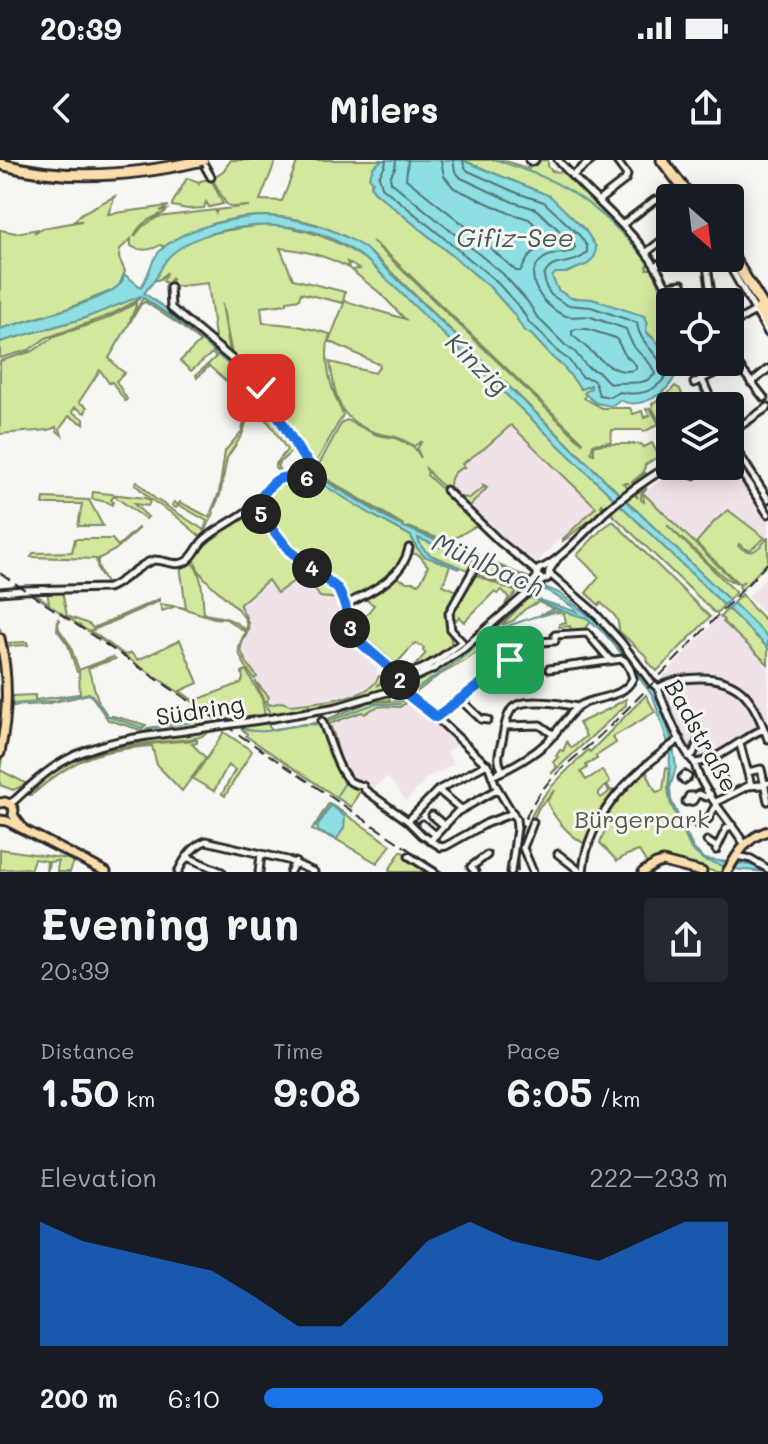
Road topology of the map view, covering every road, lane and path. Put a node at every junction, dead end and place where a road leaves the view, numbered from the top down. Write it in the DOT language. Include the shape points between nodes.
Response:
graph roads {
  1 [pos="199,160"];
  2 [pos="529,160"];
  3 [pos="535,160"];
  4 [pos="558,160"];
  5 [pos="592,160"];
  6 [pos="616,160"];
  7 [pos="662,160"];
  8 [pos="0,162"];
  9 [pos="572,176"];
  10 [pos="211,177"];
  11 [pos="680,184"];
  12 [pos="656,200"];
  13 [pos="598,201"];
  14 [pos="622,225"];
  15 [pos="656,245"];
  16 [pos="647,252"];
  17 [pos="656,265"];
  18 [pos="660,272"];
  19 [pos="733,272"];
  20 [pos="742,272"];
  21 [pos="747,279"];
  22 [pos="667,286"];
  23 [pos="170,287"];
  24 [pos="687,288"];
  25 [pos="768,295"];
  26 [pos="755,311"];
  27 [pos="768,314"];
  28 [pos="744,317"];
  29 [pos="768,324"];
  30 [pos="768,333"];
  31 [pos="768,369"];
  32 [pos="744,374"];
  33 [pos="700,376"];
  34 [pos="707,376"];
  35 [pos="701,379"];
  36 [pos="694,383"];
  37 [pos="751,383"];
  38 [pos="707,392"];
  39 [pos="764,398"];
  40 [pos="768,407"];
  41 [pos="744,423"];
  42 [pos="744,462"];
  43 [pos="656,474"];
  44 [pos="744,477"];
  45 [pos="446,490"];
  46 [pos="768,499"];
  47 [pos="254,506"];
  48 [pos="768,514"];
  49 [pos="409,548"];
  50 [pos="473,571"];
  51 [pos="541,577"];
  52 [pos="0,592"];
  53 [pos="345,605"];
  54 [pos="0,638"];
  55 [pos="610,660"];
  56 [pos="634,667"];
  57 [pos="549,669"];
  58 [pos="392,670"];
  59 [pos="401,686"];
  60 [pos="658,688"];
  61 [pos="460,700"];
  62 [pos="577,707"];
  63 [pos="436,717"];
  64 [pos="488,720"];
  65 [pos="322,721"];
  66 [pos="507,727"];
  67 [pos="764,729"];
  68 [pos="554,735"];
  69 [pos="768,739"];
  70 [pos="699,740"];
  71 [pos="677,741"];
  72 [pos="740,744"];
  73 [pos="0,753"];
  74 [pos="689,757"];
  75 [pos="713,758"];
  76 [pos="695,763"];
  77 [pos="487,764"];
  78 [pos="503,771"];
  79 [pos="697,772"];
  80 [pos="748,772"];
  81 [pos="492,776"];
  82 [pos="688,777"];
  83 [pos="766,784"];
  84 [pos="751,785"];
  85 [pos="498,789"];
  86 [pos="438,790"];
  87 [pos="710,794"];
  88 [pos="730,794"];
  89 [pos="696,796"];
  90 [pos="768,801"];
  91 [pos="716,804"];
  92 [pos="6,808"];
  93 [pos="461,809"];
  94 [pos="513,813"];
  95 [pos="432,815"];
  96 [pos="709,818"];
  97 [pos="408,821"];
  98 [pos="533,822"];
  99 [pos="422,824"];
  100 [pos="732,825"];
  101 [pos="445,826"];
  102 [pos="768,829"];
  103 [pos="436,835"];
  104 [pos="430,841"];
  105 [pos="707,841"];
  106 [pos="743,844"];
  107 [pos="261,854"];
  108 [pos="558,854"];
  109 [pos="487,855"];
  110 [pos="409,856"];
  111 [pos="187,857"];
  112 [pos="295,862"];
  113 [pos="731,865"];
  114 [pos="768,869"];
  115 [pos="649,870"];
  116 [pos="218,871"];
  117 [pos="106,872"];
  118 [pos="178,872"];
  119 [pos="259,872"];
  120 [pos="290,872"];
  121 [pos="314,872"];
  122 [pos="434,872"];
  123 [pos="475,872"];
  124 [pos="511,872"];
  125 [pos="533,872"];
  126 [pos="582,872"];
  127 [pos="702,872"];
  1 -- 8 [label="highway" via="147,171 93,174"];
  1 -- 10 [label="street"];
  2 -- 3 [label="street"];
  4 -- 9 [label="street"];
  5 -- 9 [label="street"];
  6 -- 13 [label="street" via="625,180"];
  7 -- 11 [label="highway"];
  9 -- 13 [label="street"];
  12 -- 14 [label="street"];
  13 -- 14 [label="street"];
  14 -- 16 [label="street"];
  15 -- 16 [label="street"];
  16 -- 17 [label="street"];
  18 -- 22 [label="street"];
  19 -- 26 [label="street"];
  20 -- 21 [label="highway"];
  21 -- 25 [label="highway"];
  21 -- 27 [label="highway"];
  21 -- 29 [label="highway"];
  22 -- 24 [label="street"];
  23 -- 47 [label="street" via="171,308 252,376 313,474 279,479"];
  26 -- 28 [label="street"];
  26 -- 30 [label="street"];
  31 -- 37 [label="street"];
  32 -- 37 [label="street"];
  33 -- 35 [label="street"];
  34 -- 35 [label="street"];
  35 -- 36 [label="street"];
  35 -- 38 [label="street"];
  37 -- 39 [label="street"];
  40 -- 41 [label="street"];
  42 -- 46 [label="street"];
  43 -- 51 [label="street, Südring" via="608,510"];
  44 -- 48 [label="street"];
  45 -- 51 [label="street, Badstraße"];
  47 -- 52 [label="street" via="202,541 191,558 179,564 150,562 112,588"];
  47 -- 53 [label="street" via="281,542 333,584"];
  49 -- 53 [label="street" via="396,576"];
  50 -- 58 [label="street" via="449,613 451,630 462,642 422,669"];
  51 -- 56 [label="street, Badstraße" via="590,608"];
  51 -- 59 [label="street, Südring" via="463,649"];
  53 -- 58 [label="street" via="355,638"];
  54 -- 73 [label="main road" via="6,704"];
  55 -- 56 [label="street" via="623,659"];
  55 -- 57 [label="street"];
  55 -- 61 [label="street" via="587,633 544,640"];
  56 -- 60 [label="street, Badstraße"];
  56 -- 62 [label="street" via="624,689"];
  58 -- 59 [label="street"];
  59 -- 63 [label="street"];
  59 -- 92 [label="street, Südring, bridge" via="337,707 91,748 57,765"];
  60 -- 67 [label="street" via="674,680 719,679 740,689"];
  60 -- 71 [label="street, Badstraße"];
  61 -- 63 [label="street"];
  61 -- 64 [label="street"];
  62 -- 66 [label="street" via="524,702 512,708"];
  62 -- 68 [label="street"];
  63 -- 77 [label="street"];
  65 -- 97 [label="street" via="346,778"];
  66 -- 68 [label="street" via="540,725"];
  66 -- 78 [label="street" via="498,759"];
  67 -- 69 [label="street"];
  67 -- 72 [label="street"];
  68 -- 78 [label="street"];
  70 -- 74 [label="street"];
  71 -- 74 [label="street, Badstraße"];
  71 -- 126 [label="street" via="627,784 603,813 588,841"];
  72 -- 75 [label="street"];
  72 -- 80 [label="street"];
  74 -- 76 [label="street, Badstraße"];
  75 -- 76 [label="street"];
  75 -- 88 [label="street"];
  76 -- 79 [label="street, Badstraße"];
  77 -- 81 [label="street"];
  77 -- 86 [label="street"];
  78 -- 81 [label="street"];
  79 -- 82 [label="street"];
  79 -- 87 [label="street, Badstraße"];
  80 -- 83 [label="street" via="761,769"];
  80 -- 84 [label="street"];
  81 -- 85 [label="street"];
  83 -- 84 [label="street"];
  83 -- 90 [label="street"];
  84 -- 88 [label="street"];
  85 -- 93 [label="street"];
  85 -- 94 [label="street"];
  86 -- 93 [label="street"];
  86 -- 97 [label="street"];
  87 -- 89 [label="street"];
  87 -- 91 [label="street, Badstraße"];
  88 -- 91 [label="street"];
  91 -- 96 [label="street"];
  91 -- 100 [label="street, Badstraße"];
  92 -- 117 [label="main road" via="23,829"];
  93 -- 101 [label="street"];
  94 -- 104 [label="street" via="446,846"];
  94 -- 124 [label="street" via="517,828"];
  95 -- 101 [label="street"];
  97 -- 104 [label="street"];
  98 -- 125 [label="street" via="523,848"];
  99 -- 103 [label="street"];
  100 -- 105 [label="street, Badstraße" via="716,848"];
  100 -- 106 [label="street, Badstraße"];
  101 -- 103 [label="street"];
  102 -- 106 [label="main road"];
  102 -- 106 [label="main road" via="750,835"];
  103 -- 104 [label="street"];
  106 -- 113 [label="main road"];
  107 -- 111 [label="street" via="206,841"];
  107 -- 112 [label="street"];
  107 -- 119 [label="street"];
  108 -- 126 [label="street"];
  109 -- 123 [label="street" via="471,867"];
  110 -- 122 [label="street"];
  111 -- 116 [label="street"];
  111 -- 118 [label="street"];
  112 -- 120 [label="street"];
  112 -- 121 [label="street"];
  113 -- 114 [label="street" via="751,859"];
  115 -- 127 [label="main road" via="669,863"];
}
